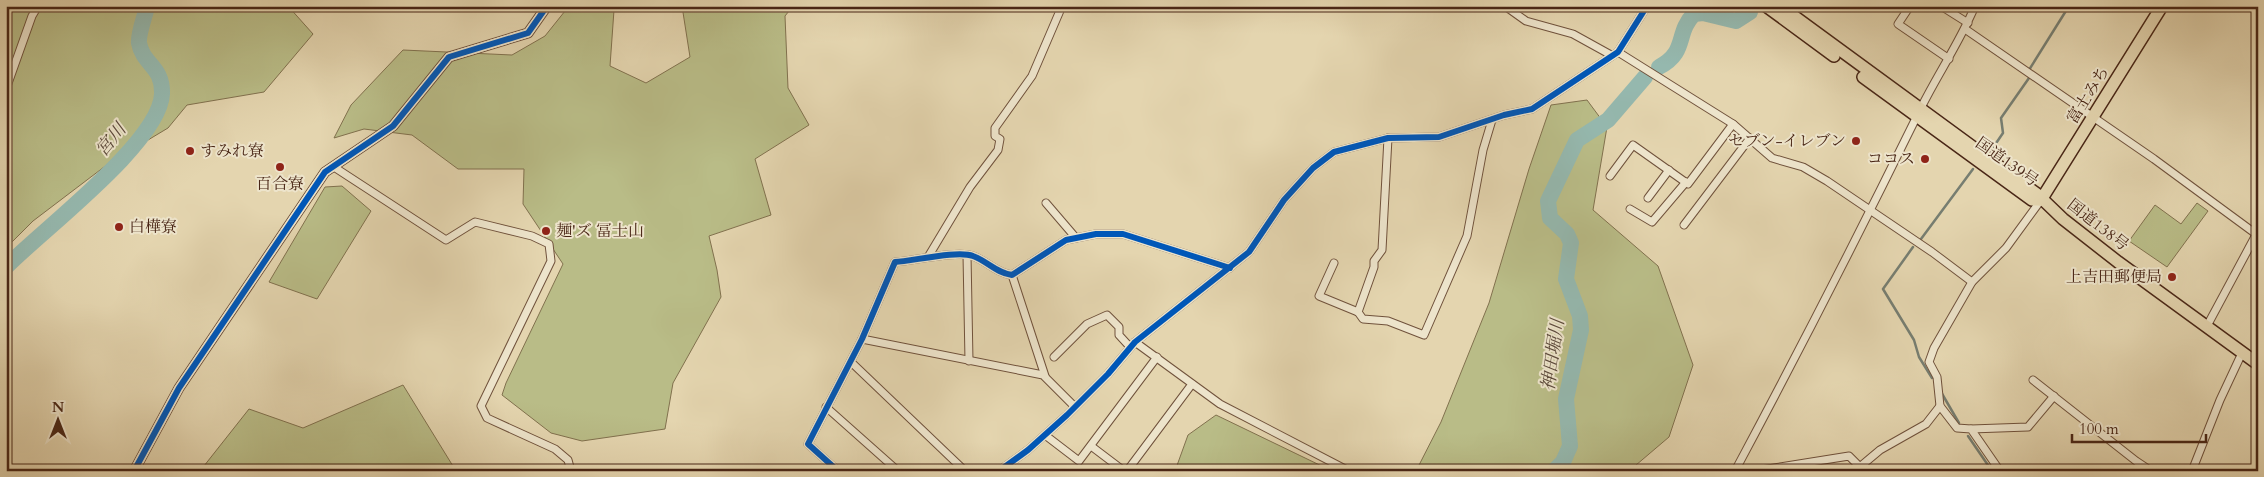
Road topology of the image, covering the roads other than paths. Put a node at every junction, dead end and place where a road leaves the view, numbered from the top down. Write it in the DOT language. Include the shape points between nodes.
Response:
graph roads {
  1 [pos="38,6"];
  2 [pos="547,6"];
  3 [pos="1062,6"];
  4 [pos="1505,6"];
  5 [pos="1647,6"];
  6 [pos="1766,6"];
  7 [pos="1780,6"];
  8 [pos="1910,6"];
  9 [pos="1941,6"];
  10 [pos="1975,6"];
  11 [pos="2162,6"];
  12 [pos="1966,26"];
  13 [pos="1615,54"];
  14 [pos="1948,59"];
  15 [pos="6,89"];
  16 [pos="1918,114"];
  17 [pos="2093,118"];
  18 [pos="1492,120"];
  19 [pos="1733,124"];
  20 [pos="1388,138"];
  21 [pos="1750,138"];
  22 [pos="334,167"];
  23 [pos="1669,170"];
  24 [pos="1610,176"];
  25 [pos="1686,182"];
  26 [pos="1648,198"];
  27 [pos="2041,200"];
  28 [pos="1046,203"];
  29 [pos="1630,209"];
  30 [pos="1869,210"];
  31 [pos="1684,226"];
  32 [pos="2257,232"];
  33 [pos="1076,238"];
  34 [pos="967,255"];
  35 [pos="928,257"];
  36 [pos="1334,263"];
  37 [pos="1230,268"];
  38 [pos="1012,275"];
  39 [pos="1972,282"];
  40 [pos="1358,312"];
  41 [pos="2207,326"];
  42 [pos="862,340"];
  43 [pos="1133,344"];
  44 [pos="2242,352"];
  45 [pos="1054,357"];
  46 [pos="1157,357"];
  47 [pos="969,360"];
  48 [pos="851,362"];
  49 [pos="2258,364"];
  50 [pos="1045,376"];
  51 [pos="2033,380"];
  52 [pos="1192,384"];
  53 [pos="2054,396"];
  54 [pos="1074,406"];
  55 [pos="1940,406"];
  56 [pos="826,407"];
  57 [pos="1971,429"];
  58 [pos="1045,435"];
  59 [pos="1090,446"];
  60 [pos="1857,469"];
  61 [pos="134,471"];
  62 [pos="571,471"];
  63 [pos="838,471"];
  64 [pos="898,471"];
  65 [pos="965,471"];
  66 [pos="999,471"];
  67 [pos="1124,471"];
  68 [pos="1349,471"];
  69 [pos="1735,471"];
  70 [pos="1755,471"];
  71 [pos="2000,471"];
  72 [pos="2151,471"];
  73 [pos="2192,471"];
  1 -- 15 [label="street"];
  2 -- 22 [label="street" via="528,33 449,57 392,126"];
  3 -- 35 [label="street" via="1032,76 995,128 995,136 1000,139 998,150 970,187"];
  4 -- 13 [label="street" via="1526,22 1573,34"];
  5 -- 13 [label="street"];
  6 -- 16 [label="highway, 国道139号"];
  7 -- 16 [label="highway, 国道139号"];
  8 -- 14 [label="street" via="1898,24"];
  9 -- 12 [label="street"];
  10 -- 12 [label="street"];
  11 -- 17 [label="highway, 富士みち"];
  12 -- 14 [label="street"];
  12 -- 17 [label="street"];
  13 -- 18 [label="street" via="1532,109"];
  13 -- 19 [label="street"];
  14 -- 16 [label="street"];
  16 -- 27 [label="highway, 国道139号" via="2037,194"];
  16 -- 30 [label="street"];
  17 -- 27 [label="highway, 富士みち"];
  17 -- 32 [label="street"];
  18 -- 20 [label="street" via="1439,137"];
  18 -- 40 [label="street" via="1467,236 1424,335 1388,321 1363,318"];
  19 -- 21 [label="street"];
  19 -- 25 [label="street" via="1688,184"];
  20 -- 37 [label="street" via="1334,152 1313,168 1284,200 1249,252"];
  20 -- 40 [label="street" via="1382,250 1374,261"];
  21 -- 30 [label="street" via="1772,158 1803,167"];
  21 -- 31 [label="street"];
  22 -- 61 [label="street" via="325,172 179,388"];
  22 -- 62 [label="street" via="446,240 476,222 532,236 549,244 551,260 481,406 487,418 555,449 568,460"];
  23 -- 24 [label="street" via="1633,145"];
  23 -- 25 [label="street"];
  23 -- 26 [label="street"];
  25 -- 29 [label="street" via="1652,222"];
  27 -- 39 [label="street" via="2006,248"];
  27 -- 41 [label="highway, 国道138号" via="2118,262"];
  28 -- 33 [label="street"];
  30 -- 39 [label="street"];
  30 -- 69 [label="street"];
  32 -- 41 [label="street"];
  33 -- 37 [label="street" via="1123,234"];
  33 -- 38 [label="street" via="1066,240"];
  34 -- 35 [label="street"];
  34 -- 38 [label="street" via="1003,274"];
  34 -- 47 [label="street"];
  35 -- 42 [label="street" via="894,262"];
  36 -- 40 [label="street" via="1318,296"];
  37 -- 43 [label="street"];
  38 -- 50 [label="street"];
  39 -- 55 [label="street" via="1929,362 1937,378"];
  41 -- 44 [label="highway, 国道138号"];
  42 -- 47 [label="street"];
  42 -- 48 [label="street"];
  43 -- 45 [label="street" via="1119,335 1119,327 1107,314 1087,324"];
  43 -- 46 [label="street"];
  43 -- 54 [label="street" via="1108,374"];
  44 -- 49 [label="highway, 国道138号"];
  44 -- 73 [label="street"];
  46 -- 52 [label="street"];
  46 -- 59 [label="street"];
  47 -- 50 [label="street"];
  48 -- 56 [label="street"];
  48 -- 65 [label="street"];
  50 -- 54 [label="street"];
  51 -- 53 [label="street"];
  52 -- 67 [label="street"];
  52 -- 68 [label="street" via="1220,404"];
  53 -- 57 [label="street" via="2028,427"];
  53 -- 72 [label="street"];
  54 -- 58 [label="street"];
  55 -- 57 [label="street" via="1958,428"];
  55 -- 60 [label="street" via="1926,424 1880,450"];
  56 -- 63 [label="street" via="808,444"];
  56 -- 64 [label="street"];
  57 -- 71 [label="street"];
  58 -- 59 [label="street" via="1079,462"];
  58 -- 66 [label="street"];
  59 -- 67 [label="street"];
  60 -- 70 [label="street" via="1849,456"];
}
